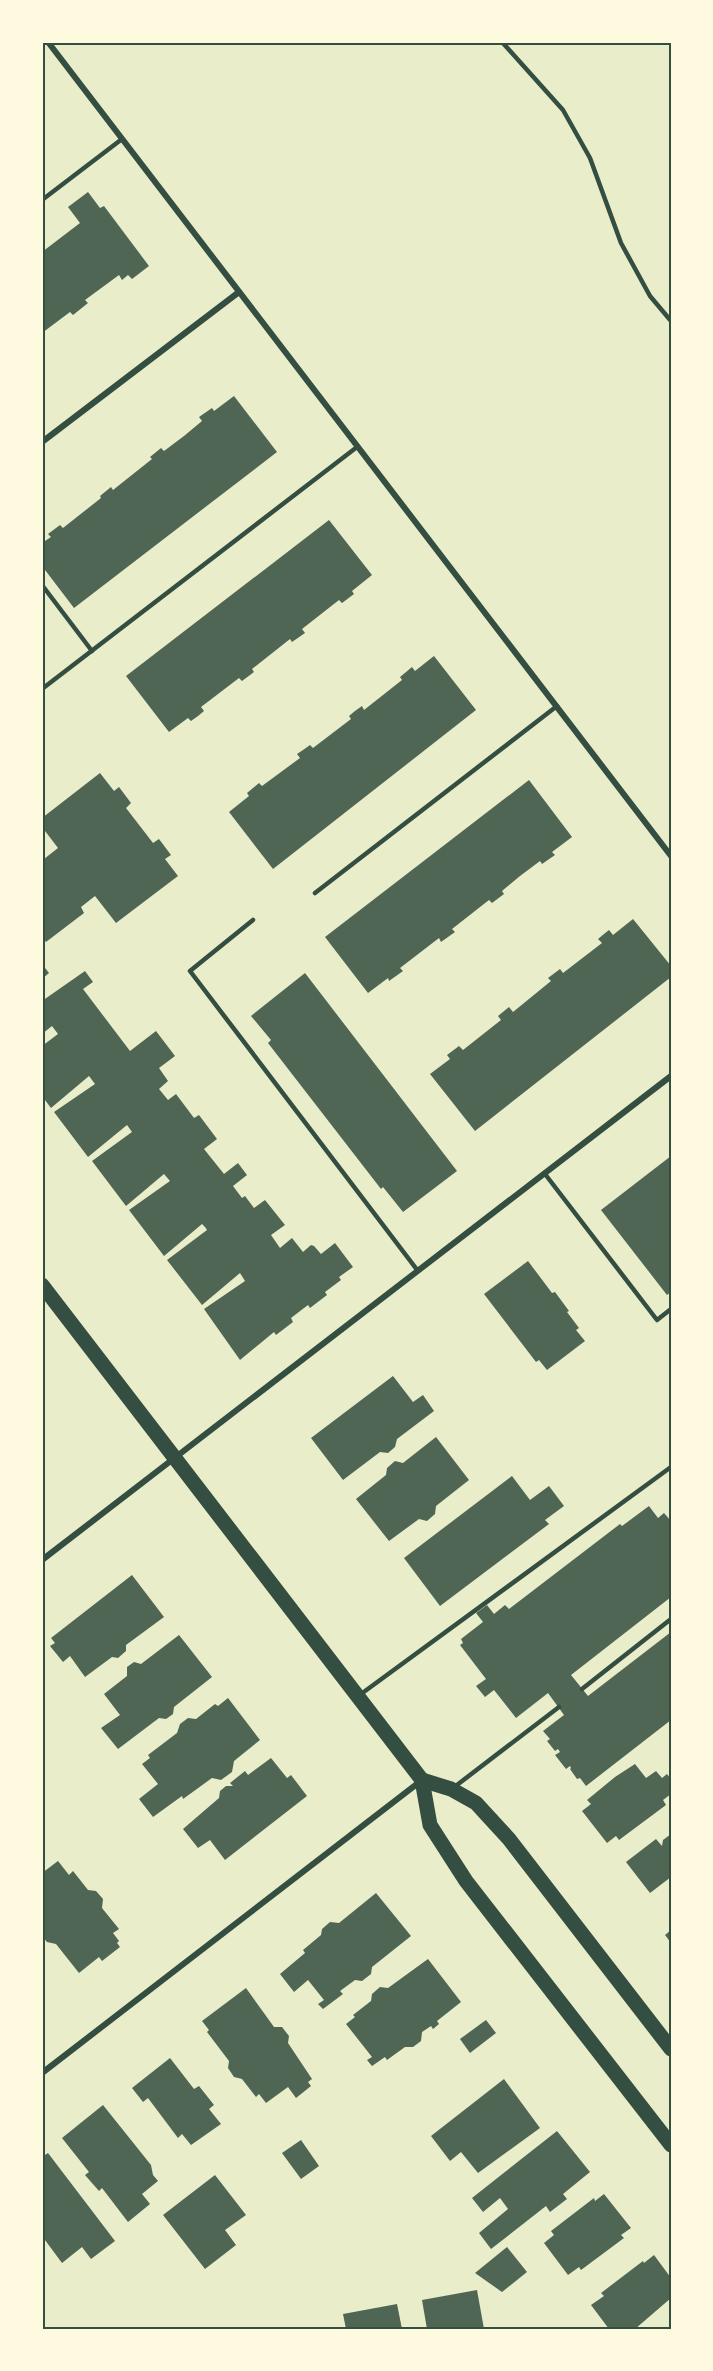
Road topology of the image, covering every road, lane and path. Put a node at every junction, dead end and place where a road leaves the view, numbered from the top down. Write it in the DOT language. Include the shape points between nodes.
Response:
graph roads {
  1 [pos="48,42"];
  2 [pos="502,42"];
  3 [pos="122,139"];
  4 [pos="42,200"];
  5 [pos="239,292"];
  6 [pos="671,321"];
  7 [pos="42,442"];
  8 [pos="357,447"];
  9 [pos="42,585"];
  10 [pos="92,651"];
  11 [pos="42,689"];
  12 [pos="557,706"];
  13 [pos="671,856"];
  14 [pos="315,892"];
  15 [pos="253,920"];
  16 [pos="671,1076"];
  17 [pos="544,1174"];
  18 [pos="418,1271"];
  19 [pos="42,1285"];
  20 [pos="671,1309"];
  21 [pos="175,1459"];
  22 [pos="671,1467"];
  23 [pos="42,1560"];
  24 [pos="671,1619"];
  25 [pos="582,1689"];
  26 [pos="358,1697"];
  27 [pos="559,1707"];
  28 [pos="422,1780"];
  29 [pos="451,1789"];
  30 [pos="671,2049"];
  31 [pos="42,2073"];
  32 [pos="671,2145"];
  1 -- 3 [label="street"];
  2 -- 6 [label="lane" via="563,110 590,158 621,243 650,296"];
  3 -- 4 [label="lane"];
  3 -- 5 [label="street"];
  5 -- 7 [label="street"];
  5 -- 8 [label="street"];
  8 -- 10 [label="lane"];
  8 -- 12 [label="street"];
  9 -- 10 [label="lane"];
  10 -- 11 [label="lane"];
  12 -- 13 [label="street"];
  12 -- 14 [label="lane"];
  15 -- 18 [label="lane" via="190,970"];
  16 -- 17 [label="street"];
  17 -- 18 [label="street"];
  17 -- 20 [label="lane" via="657,1320"];
  18 -- 21 [label="street"];
  19 -- 21 [label="main road"];
  21 -- 23 [label="street"];
  21 -- 26 [label="main road"];
  22 -- 26 [label="lane"];
  24 -- 25 [label="lane"];
  26 -- 28 [label="main road"];
  27 -- 29 [label="lane"];
  28 -- 29 [label="main road"];
  28 -- 31 [label="street"];
  28 -- 32 [label="main road" via="430,1825 466,1881"];
  29 -- 30 [label="main road" via="476,1803 509,1839"];
}
